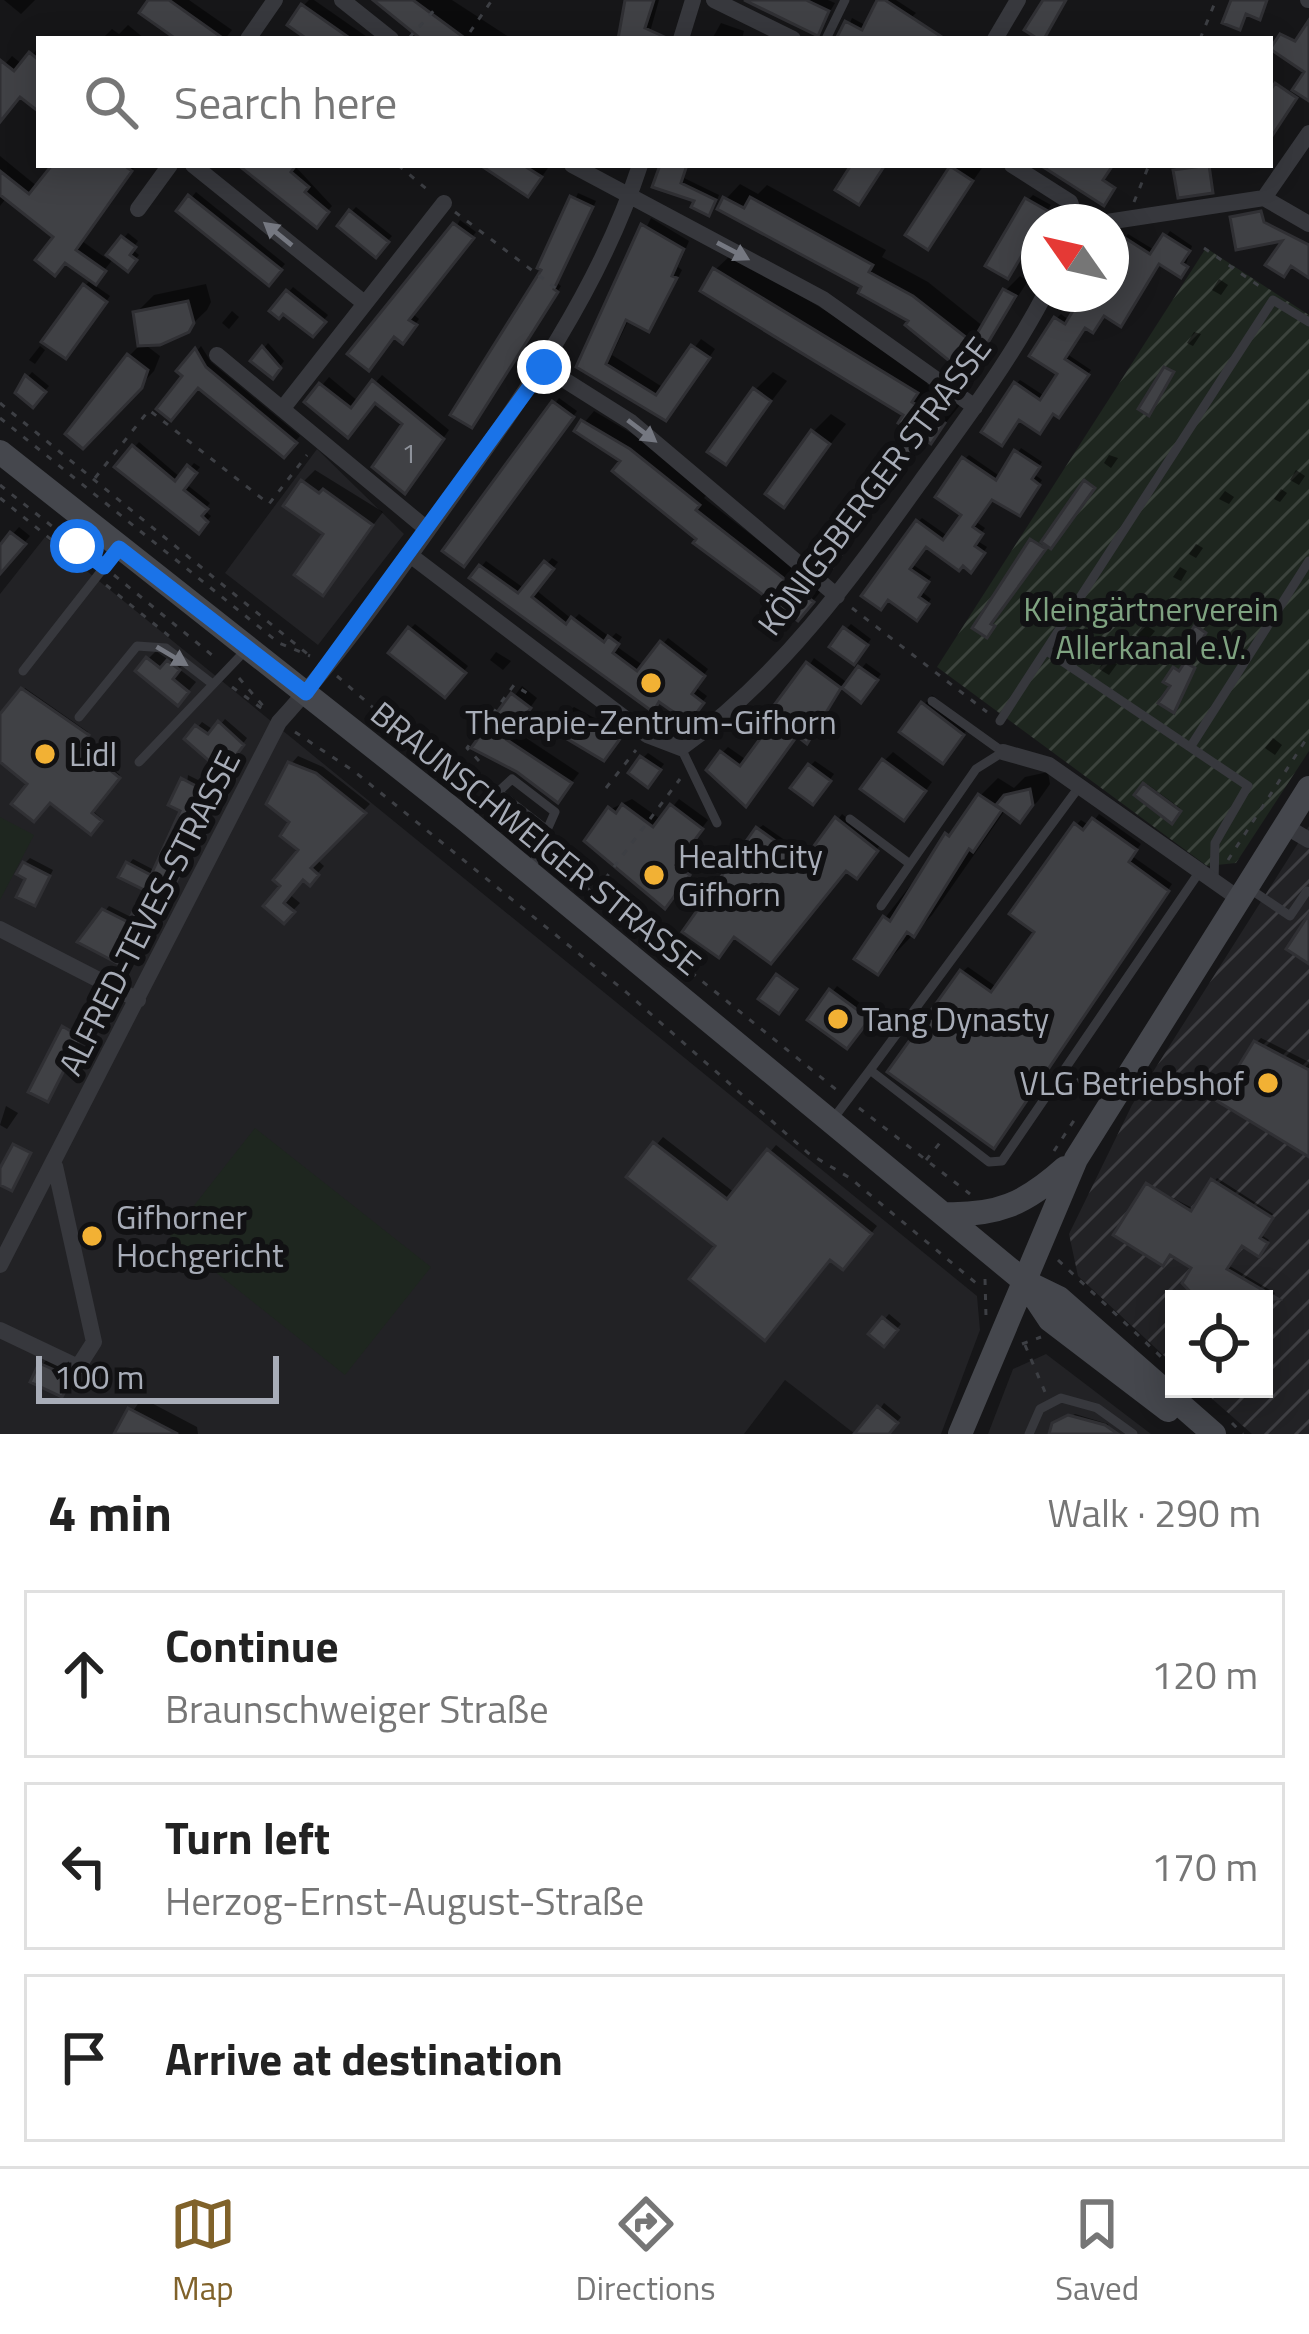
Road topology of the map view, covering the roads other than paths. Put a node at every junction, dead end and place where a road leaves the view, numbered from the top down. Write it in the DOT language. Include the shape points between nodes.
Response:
graph roads {
  1 [pos="275,0"];
  2 [pos="342,0"];
  3 [pos="693,0"];
  4 [pos="714,0"];
  5 [pos="845,0"];
  6 [pos="1018,0"];
  7 [pos="250,36"];
  8 [pos="387,36"];
  9 [pos="682,36"];
  10 [pos="787,36"];
  11 [pos="827,36"];
  12 [pos="997,36"];
  13 [pos="1309,133"];
  14 [pos="168,168"];
  15 [pos="197,168"];
  16 [pos="578,168"];
  17 [pos="639,168"];
  18 [pos="1017,168"];
  19 [pos="630,196"];
  20 [pos="1264,199"];
  21 [pos="444,203"];
  22 [pos="1071,204"];
  23 [pos="138,209"];
  24 [pos="1129,218"];
  25 [pos="1309,224"];
  26 [pos="363,302"];
  27 [pos="1034,312"];
  28 [pos="1309,322"];
  29 [pos="217,355"];
  30 [pos="544,367"];
  31 [pos="975,406"];
  32 [pos="283,408"];
  33 [pos="0,452"];
  34 [pos="428,530"];
  35 [pos="410,555"];
  36 [pos="1309,561"];
  37 [pos="107,564"];
  38 [pos="837,596"];
  39 [pos="248,648"];
  40 [pos="1047,651"];
  41 [pos="23,671"];
  42 [pos="214,679"];
  43 [pos="306,693"];
  44 [pos="932,701"];
  45 [pos="80,717"];
  46 [pos="1000,721"];
  47 [pos="1191,746"];
  48 [pos="681,748"];
  49 [pos="1003,752"];
  50 [pos="139,762"];
  51 [pos="1079,787"];
  52 [pos="1309,788"];
  53 [pos="498,792"];
  54 [pos="474,812"];
  55 [pos="850,819"];
  56 [pos="717,823"];
  57 [pos="1285,826"];
  58 [pos="547,830"];
  59 [pos="1309,840"];
  60 [pos="536,862"];
  61 [pos="910,864"];
  62 [pos="1207,876"];
  63 [pos="1242,891"];
  64 [pos="1307,891"];
  65 [pos="881,906"];
  66 [pos="0,928"];
  67 [pos="138,1000"];
  68 [pos="870,1070"];
  69 [pos="831,1122"];
  70 [pos="1076,1159"];
  71 [pos="55,1166"];
  72 [pos="943,1214"];
  73 [pos="6,1240"];
  74 [pos="0,1265"];
  75 [pos="1024,1281"];
  76 [pos="0,1330"];
  77 [pos="960,1434"];
  78 [pos="1029,1434"];
  79 [pos="1133,1434"];
  80 [pos="1204,1434"];
  81 [pos="1214,1434"];
  1 -- 7 [label="street"];
  2 -- 8 [label="street"];
  3 -- 9 [label="street"];
  4 -- 10 [label="street"];
  5 -- 11 [label="lane"];
  6 -- 12 [label="street"];
  13 -- 20 [label="street"];
  14 -- 23 [label="street"];
  26 -- 15 [label="street, one-way"];
  16 -- 19 [label="street"];
  17 -- 19 [label="street, ALFRED-TEVES-STRASSE"];
  18 -- 22 [label="street"];
  19 -- 30 [label="street, ALFRED-TEVES-STRASSE"];
  19 -- 31 [label="street, one-way" via="823,299"];
  20 -- 24 [label="street"];
  20 -- 25 [label="street"];
  21 -- 26 [label="street"];
  26 -- 32 [label="street"];
  27 -- 31 [label="street, KÖNIGSBERGER STRASSE"];
  28 -- 40 [label="lane" via="1273,300"];
  29 -- 32 [label="street"];
  30 -- 34 [label="street, ALFRED-TEVES-STRASSE"];
  30 -- 38 [label="street, one-way" via="631,422"];
  31 -- 38 [label="street, KÖNIGSBERGER STRASSE"];
  32 -- 34 [label="street"];
  33 -- 37 [label="street, BRAUNSCHWEIGER STRASSE"];
  34 -- 35 [label="street, ALFRED-TEVES-STRASSE"];
  35 -- 43 [label="street, ALFRED-TEVES-STRASSE"];
  35 -- 48 [label="street" via="647,735"];
  36 -- 47 [label="lane"];
  37 -- 39 [label="street, BRAUNSCHWEIGER STRASSE"];
  37 -- 41 [label="lane"];
  38 -- 48 [label="street, KÖNIGSBERGER STRASSE" via="768,677"];
  39 -- 42 [label="lane"];
  39 -- 43 [label="street, BRAUNSCHWEIGER STRASSE"];
  40 -- 46 [label="lane"];
  40 -- 47 [label="lane"];
  45 -- 42 [label="lane, one-way" via="130,651 146,645 166,648"];
  42 -- 50 [label="lane"];
  43 -- 54 [label="street, BRAUNSCHWEIGER STRASSE"];
  43 -- 67 [label="street, ALFRED-TEVES-STRASSE" via="279,722"];
  44 -- 49 [label="lane"];
  47 -- 62 [label="lane" via="1248,786 1215,843"];
  48 -- 56 [label="lane"];
  49 -- 51 [label="street" via="1049,765"];
  49 -- 61 [label="lane" via="976,769"];
  51 -- 62 [label="street"];
  51 -- 68 [label="lane"];
  52 -- 57 [label="street"];
  53 -- 54 [label="lane"];
  53 -- 58 [label="lane"];
  53 -- 58 [label="lane" via="512,778 555,812"];
  54 -- 60 [label="street, BRAUNSCHWEIGER STRASSE"];
  55 -- 61 [label="lane"];
  57 -- 59 [label="street"];
  57 -- 63 [label="street"];
  58 -- 60 [label="lane"];
  60 -- 69 [label="street, BRAUNSCHWEIGER STRASSE"];
  61 -- 65 [label="lane"];
  62 -- 63 [label="street"];
  62 -- 68 [label="lane" via="1002,1161 989,1162"];
  63 -- 64 [label="lane" via="1290,916"];
  63 -- 70 [label="street"];
  66 -- 67 [label="street"];
  67 -- 71 [label="street, ALFRED-TEVES-STRASSE"];
  68 -- 69 [label="lane"];
  69 -- 72 [label="street, BRAUNSCHWEIGER STRASSE"];
  70 -- 72 [label="street" via="1010,1209"];
  70 -- 75 [label="street"];
  71 -- 73 [label="street, ALFRED-TEVES-STRASSE"];
  71 -- 76 [label="street" via="94,1342 78,1367"];
  72 -- 75 [label="street, BRAUNSCHWEIGER STRASSE"];
  73 -- 74 [label="street, ALFRED-TEVES-STRASSE"];
  75 -- 77 [label="street"];
  75 -- 80 [label="street, BRAUNSCHWEIGER STRASSE" via="1050,1320"];
  75 -- 81 [label="street, BRAUNSCHWEIGER STRASSE" via="1059,1298"];
  78 -- 79 [label="lane" via="1040,1408 1061,1398 1097,1408"];
}
